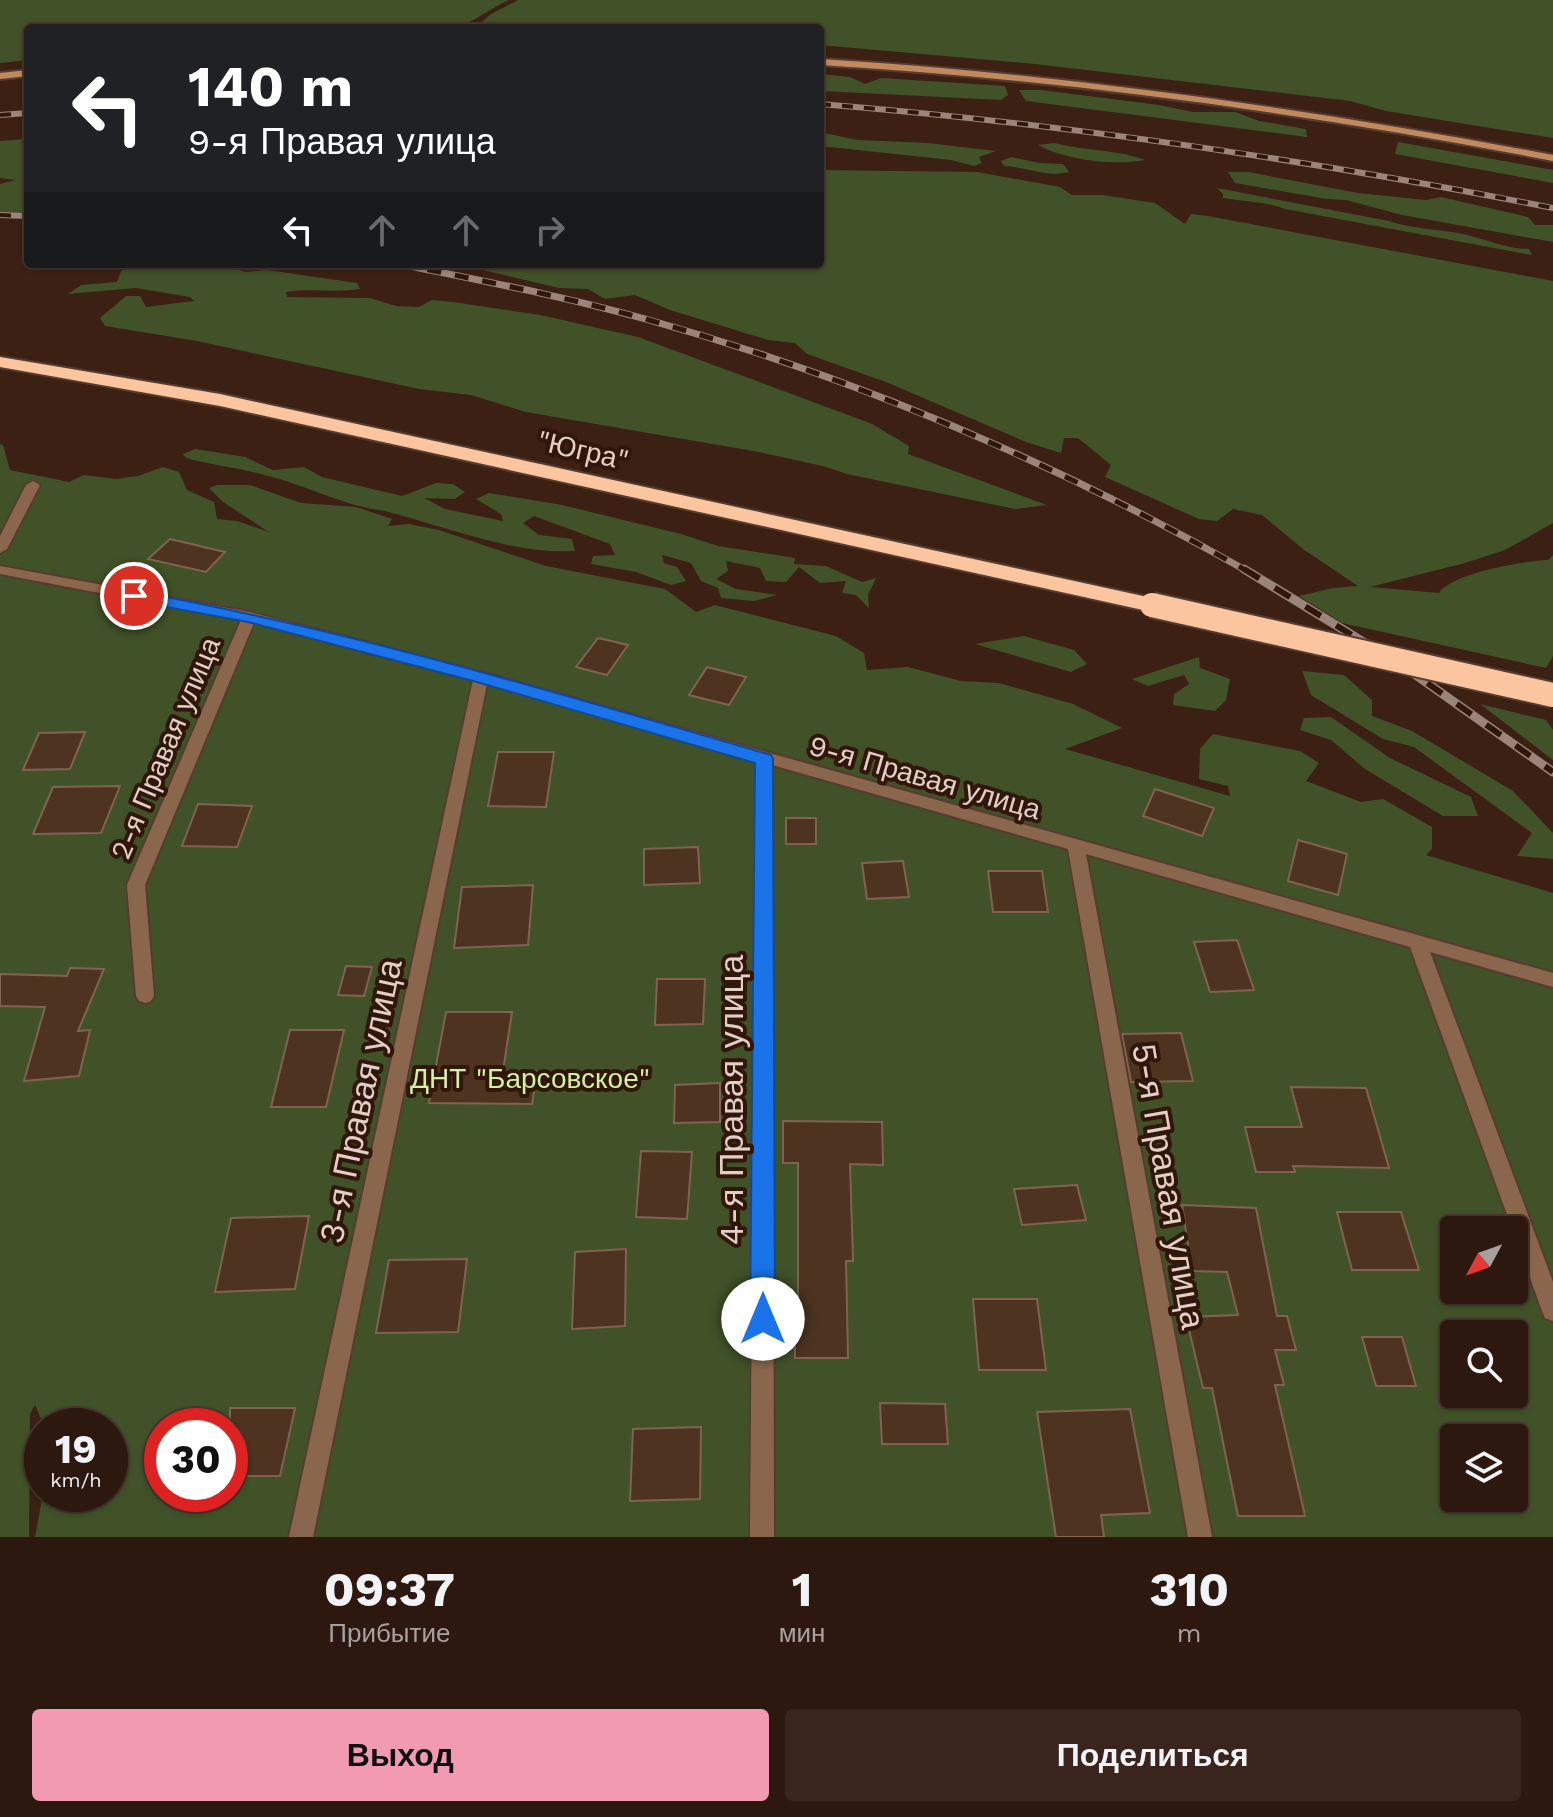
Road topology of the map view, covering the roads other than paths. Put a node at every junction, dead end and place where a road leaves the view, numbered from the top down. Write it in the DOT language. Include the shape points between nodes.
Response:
graph roads {
  1 [pos="824,62"];
  2 [pos="24,73"];
  3 [pos="0,76"];
  4 [pos="1553,158"];
  5 [pos="0,362"];
  6 [pos="33,485"];
  7 [pos="0,549"];
  8 [pos="0,570"];
  9 [pos="249,617"];
  10 [pos="481,677"];
  11 [pos="1553,695"];
  12 [pos="764,759"];
  13 [pos="1076,847"];
  14 [pos="1418,943"];
  15 [pos="1553,980"];
  16 [pos="145,996"];
  17 [pos="1553,1311"];
  18 [pos="301,1537"];
  19 [pos="762,1537"];
  20 [pos="1200,1537"];
  1 -- 4 [label="main road" via="1191,97"];
  2 -- 3 [label="main road"];
  5 -- 11 [label="highway, \"Югра\", bridge" via="235,403"];
  6 -- 7 [label="street"];
  8 -- 9 [label="street, 9-я Правая улица"];
  9 -- 10 [label="street, 9-я Правая улица"];
  9 -- 16 [label="street, 2-я Правая улица" via="136,885"];
  10 -- 12 [label="street, 9-я Правая улица"];
  10 -- 18 [label="street, 3-я Правая улица"];
  12 -- 13 [label="street, 9-я Правая улица"];
  12 -- 19 [label="street, 4-я Правая улица"];
  13 -- 14 [label="street, 9-я Правая улица"];
  13 -- 20 [label="street, 5-я Правая улица"];
  14 -- 15 [label="street, 9-я Правая улица"];
  14 -- 17 [label="street"];
}
